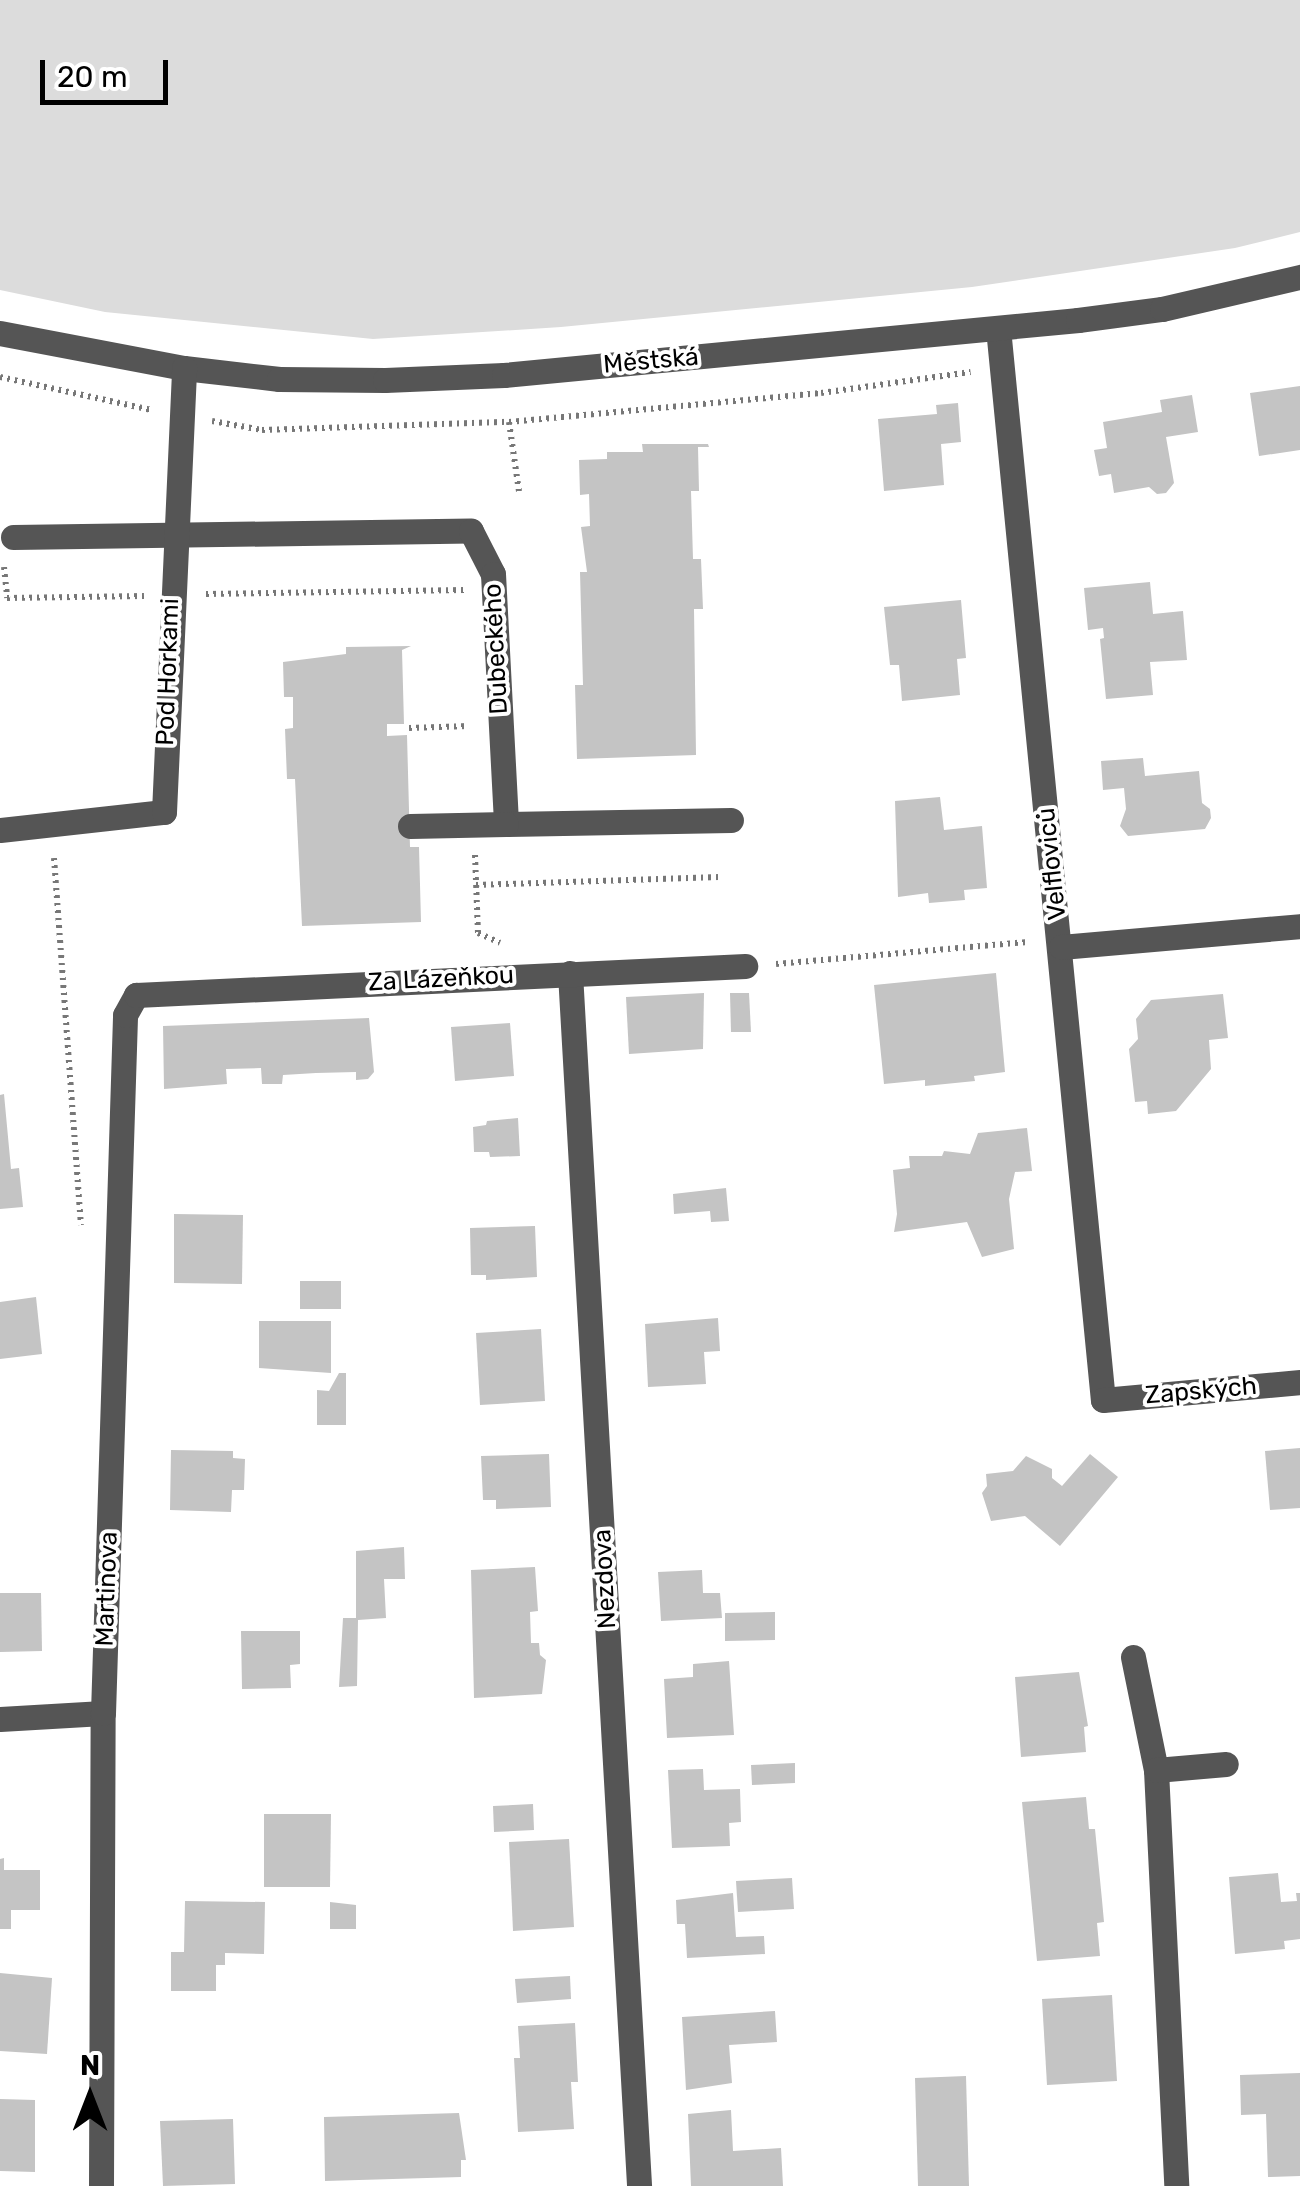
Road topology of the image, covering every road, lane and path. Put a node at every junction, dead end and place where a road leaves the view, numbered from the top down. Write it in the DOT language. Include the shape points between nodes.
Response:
graph roads {
  1 [pos="1300,277"];
  2 [pos="998,328"];
  3 [pos="0,333"];
  4 [pos="184,368"];
  5 [pos="1002,368"];
  6 [pos="0,378"];
  7 [pos="180,415"];
  8 [pos="509,422"];
  9 [pos="519,490"];
  10 [pos="173,537"];
  11 [pos="8,549"];
  12 [pos="171,595"];
  13 [pos="145,596"];
  14 [pos="466,610"];
  15 [pos="145,615"];
  16 [pos="470,706"];
  17 [pos="470,726"];
  18 [pos="409,728"];
  19 [pos="471,746"];
  20 [pos="731,820"];
  21 [pos="52,824"];
  22 [pos="474,824"];
  23 [pos="506,824"];
  24 [pos="410,826"];
  25 [pos="0,830"];
  26 [pos="719,877"];
  27 [pos="476,885"];
  28 [pos="1300,926"];
  29 [pos="508,946"];
  30 [pos="1060,946"];
  31 [pos="745,966"];
  32 [pos="570,973"];
  33 [pos="136,995"];
  34 [pos="118,1247"];
  35 [pos="1300,1382"];
  36 [pos="1103,1400"];
  37 [pos="1133,1657"];
  38 [pos="103,1713"];
  39 [pos="0,1720"];
  40 [pos="1226,1764"];
  41 [pos="1156,1770"];
  42 [pos="101,2186"];
  43 [pos="639,2186"];
  44 [pos="1176,2186"];
  1 -- 2 [label="street, Městská" via="1162,310"];
  2 -- 4 [label="street, Městská" via="444,378 279,379"];
  2 -- 5 [label="street, Velfloviců"];
  3 -- 4 [label="street, Městská"];
  4 -- 7 [label="street, Pod Horkami"];
  5 -- 8 [label="path"];
  5 -- 30 [label="street, Velfloviců"];
  6 -- 7 [label="path"];
  7 -- 8 [label="path" via="262,430"];
  7 -- 10 [label="street, Pod Horkami"];
  8 -- 9 [label="path"];
  10 -- 11 [label="street, Dubeckého"];
  10 -- 12 [label="street, Pod Horkami"];
  10 -- 23 [label="street, Dubeckého" via="471,531 493,574"];
  11 -- 13 [label="path" via="7,598"];
  12 -- 13 [label="path"];
  12 -- 14 [label="path" via="466,590"];
  12 -- 21 [label="street, Pod Horkami" via="164,812"];
  13 -- 15 [label="path"];
  16 -- 17 [label="path"];
  17 -- 18 [label="path"];
  17 -- 19 [label="path"];
  20 -- 23 [label="street"];
  21 -- 25 [label="street, Pod Horkami"];
  21 -- 34 [label="path" via="82,1245"];
  22 -- 23 [label="street"];
  22 -- 24 [label="street"];
  22 -- 27 [label="path"];
  26 -- 27 [label="path"];
  27 -- 29 [label="path" via="478,933"];
  28 -- 30 [label="street"];
  30 -- 31 [label="path" via="1030,942"];
  30 -- 36 [label="street, Velfloviců"];
  31 -- 32 [label="street, Za Lázeňkou"];
  32 -- 33 [label="street, Za Lázeňkou"];
  32 -- 43 [label="street, Nezdova"];
  33 -- 34 [label="street, Martinova" via="125,1016"];
  34 -- 38 [label="street, Martinova"];
  35 -- 36 [label="street, Zapských"];
  37 -- 41 [label="street"];
  38 -- 39 [label="street"];
  38 -- 42 [label="street, Martinova"];
  40 -- 41 [label="street"];
  41 -- 44 [label="street"];
}
